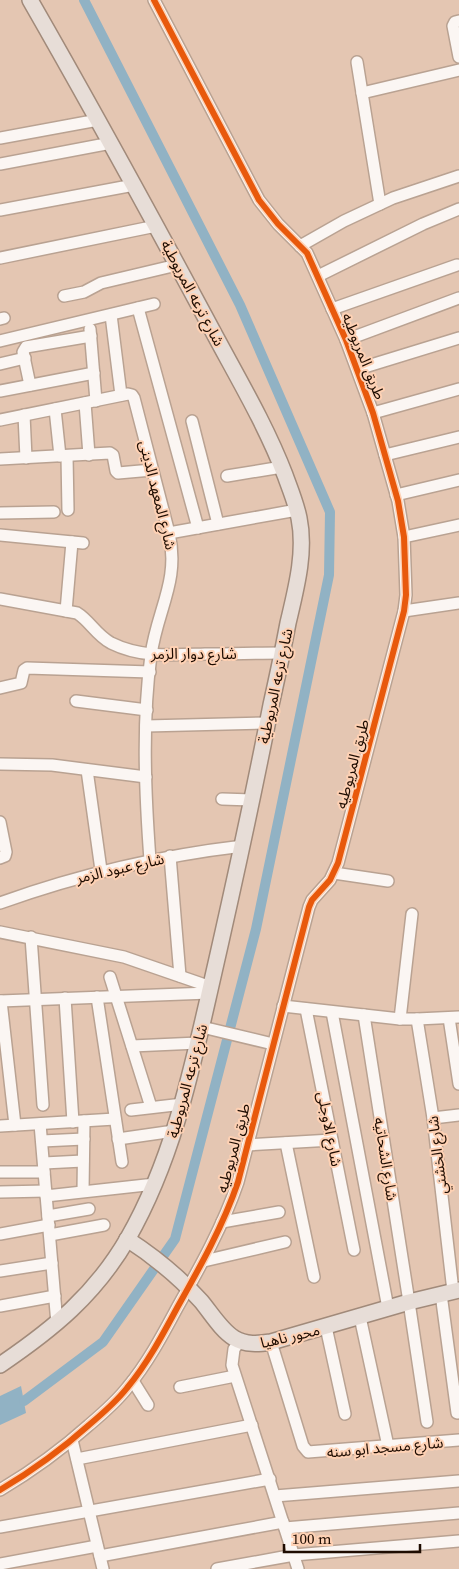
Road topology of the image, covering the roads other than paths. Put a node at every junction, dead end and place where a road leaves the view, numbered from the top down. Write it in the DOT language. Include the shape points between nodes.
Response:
graph roads {
  1 [pos="30,0"];
  2 [pos="154,0"];
  3 [pos="459,21"];
  4 [pos="459,57"];
  5 [pos="357,62"];
  6 [pos="459,70"];
  7 [pos="362,93"];
  8 [pos="98,120"];
  9 [pos="0,138"];
  10 [pos="111,143"];
  11 [pos="0,164"];
  12 [pos="459,176"];
  13 [pos="134,185"];
  14 [pos="380,204"];
  15 [pos="459,209"];
  16 [pos="0,210"];
  17 [pos="156,226"];
  18 [pos="303,250"];
  19 [pos="0,258"];
  20 [pos="177,265"];
  21 [pos="457,265"];
  22 [pos="318,276"];
  23 [pos="64,296"];
  24 [pos="459,298"];
  25 [pos="154,304"];
  26 [pos="138,308"];
  27 [pos="332,309"];
  28 [pos="111,315"];
  29 [pos="89,320"];
  30 [pos="91,336"];
  31 [pos="459,338"];
  32 [pos="346,340"];
  33 [pos="0,341"];
  34 [pos="25,358"];
  35 [pos="0,364"];
  36 [pos="358,369"];
  37 [pos="94,373"];
  38 [pos="30,385"];
  39 [pos="459,389"];
  40 [pos="0,391"];
  41 [pos="126,395"];
  42 [pos="90,402"];
  43 [pos="55,409"];
  44 [pos="373,413"];
  45 [pos="24,415"];
  46 [pos="0,420"];
  47 [pos="192,421"];
  48 [pos="459,437"];
  49 [pos="89,454"];
  50 [pos="385,455"];
  51 [pos="64,456"];
  52 [pos="26,458"];
  53 [pos="0,459"];
  54 [pos="282,467"];
  55 [pos="152,470"];
  56 [pos="228,476"];
  57 [pos="459,480"];
  58 [pos="396,495"];
  59 [pos="68,510"];
  60 [pos="297,510"];
  61 [pos="54,512"];
  62 [pos="0,513"];
  63 [pos="218,524"];
  64 [pos="459,526"];
  65 [pos="198,528"];
  66 [pos="169,533"];
  67 [pos="0,535"];
  68 [pos="404,537"];
  69 [pos="0,599"];
  70 [pos="459,603"];
  71 [pos="66,610"];
  72 [pos="404,611"];
  73 [pos="282,653"];
  74 [pos="151,655"];
  75 [pos="150,672"];
  76 [pos="0,688"];
  77 [pos="76,701"];
  78 [pos="147,710"];
  79 [pos="268,723"];
  80 [pos="146,726"];
  81 [pos="0,764"];
  82 [pos="87,770"];
  83 [pos="146,777"];
  84 [pos="222,799"];
  85 [pos="252,800"];
  86 [pos="0,822"];
  87 [pos="243,846"];
  88 [pos="170,856"];
  89 [pos="0,858"];
  90 [pos="150,860"];
  91 [pos="101,870"];
  92 [pos="334,873"];
  93 [pos="388,881"];
  94 [pos="0,903"];
  95 [pos="412,914"];
  96 [pos="0,932"];
  97 [pos="31,937"];
  98 [pos="180,976"];
  99 [pos="110,977"];
  100 [pos="210,990"];
  101 [pos="116,996"];
  102 [pos="97,997"];
  103 [pos="65,998"];
  104 [pos="35,1000"];
  105 [pos="1,1001"];
  106 [pos="283,1006"];
  107 [pos="306,1009"];
  108 [pos="332,1012"];
  109 [pos="364,1015"];
  110 [pos="454,1017"];
  111 [pos="400,1019"];
  112 [pos="418,1020"];
  113 [pos="207,1028"];
  114 [pos="198,1043"];
  115 [pos="273,1044"];
  116 [pos="132,1046"];
  117 [pos="459,1084"];
  118 [pos="182,1104"];
  119 [pos="43,1105"];
  120 [pos="151,1107"];
  121 [pos="131,1110"];
  122 [pos="459,1115"];
  123 [pos="433,1118"];
  124 [pos="115,1119"];
  125 [pos="78,1121"];
  126 [pos="40,1124"];
  127 [pos="14,1125"];
  128 [pos="0,1126"];
  129 [pos="174,1131"];
  130 [pos="84,1139"];
  131 [pos="118,1139"];
  132 [pos="332,1140"];
  133 [pos="42,1141"];
  134 [pos="286,1142"];
  135 [pos="247,1145"];
  136 [pos="84,1161"];
  137 [pos="122,1162"];
  138 [pos="44,1167"];
  139 [pos="0,1172"];
  140 [pos="155,1184"];
  141 [pos="0,1192"];
  142 [pos="83,1192"];
  143 [pos="46,1194"];
  144 [pos="89,1209"];
  145 [pos="279,1212"];
  146 [pos="222,1222"];
  147 [pos="49,1225"];
  148 [pos="104,1225"];
  149 [pos="0,1234"];
  150 [pos="131,1242"];
  151 [pos="285,1242"];
  152 [pos="354,1250"];
  153 [pos="204,1261"];
  154 [pos="52,1263"];
  155 [pos="0,1271"];
  156 [pos="314,1277"];
  157 [pos="189,1288"];
  158 [pos="451,1292"];
  159 [pos="54,1296"];
  160 [pos="409,1302"];
  161 [pos="0,1306"];
  162 [pos="388,1308"];
  163 [pos="360,1317"];
  164 [pos="57,1324"];
  165 [pos="326,1328"];
  166 [pos="240,1341"];
  167 [pos="271,1342"];
  168 [pos="0,1365"];
  169 [pos="236,1376"];
  170 [pos="133,1381"];
  171 [pos="180,1387"];
  172 [pos="148,1405"];
  173 [pos="457,1413"];
  174 [pos="345,1414"];
  175 [pos="426,1422"];
  176 [pos="252,1425"];
  177 [pos="72,1440"];
  178 [pos="459,1440"];
  179 [pos="388,1446"];
  180 [pos="77,1459"];
  181 [pos="270,1479"];
  182 [pos="459,1481"];
  183 [pos="0,1490"];
  184 [pos="275,1496"];
  185 [pos="90,1511"];
  186 [pos="459,1513"];
  187 [pos="284,1525"];
  188 [pos="0,1527"];
  189 [pos="459,1541"];
  190 [pos="99,1551"];
  191 [pos="294,1555"];
  192 [pos="0,1564"];
  193 [pos="103,1569"];
  194 [pos="217,1569"];
  195 [pos="298,1569"];
  1 -- 8 [label="main road, شارع ترعه المريوطية"];
  2 -- 18 [label="street, طريق المريوطيه" via="260,200"];
  3 -- 4 [label="street" via="453,26"];
  5 -- 7 [label="street"];
  6 -- 7 [label="street"];
  7 -- 14 [label="street"];
  8 -- 9 [label="street"];
  8 -- 10 [label="main road, شارع ترعه المريوطية"];
  10 -- 11 [label="street"];
  10 -- 13 [label="main road, شارع ترعه المريوطية"];
  12 -- 14 [label="street"];
  13 -- 16 [label="street"];
  13 -- 17 [label="main road, شارع ترعه المريوطية"];
  14 -- 18 [label="street" via="344,221"];
  15 -- 22 [label="street"];
  17 -- 19 [label="street"];
  17 -- 20 [label="main road, شارع ترعه المريوطية"];
  18 -- 22 [label="street, طريق المريوطيه"];
  20 -- 23 [label="street" via="101,283 84,292"];
  20 -- 54 [label="main road, شارع ترعه المريوطية" via="267,432"];
  21 -- 27 [label="street"];
  22 -- 27 [label="street, طريق المريوطيه"];
  24 -- 32 [label="street"];
  25 -- 26 [label="street"];
  26 -- 28 [label="street"];
  26 -- 65 [label="street"];
  27 -- 32 [label="street, طريق المريوطيه"];
  28 -- 29 [label="street"];
  28 -- 41 [label="street, شارع المعهد الدينى"];
  29 -- 30 [label="street"];
  29 -- 33 [label="street"];
  30 -- 34 [label="street" via="27,346 23,351"];
  30 -- 37 [label="street"];
  31 -- 36 [label="street"];
  32 -- 36 [label="street, طريق المريوطيه"];
  34 -- 35 [label="street"];
  34 -- 38 [label="street"];
  36 -- 44 [label="street, طريق المريوطيه"];
  37 -- 38 [label="street"];
  37 -- 42 [label="street"];
  38 -- 40 [label="street"];
  39 -- 44 [label="street"];
  41 -- 42 [label="street"];
  41 -- 55 [label="street, شارع المعهد الدينى" via="134,398"];
  42 -- 43 [label="street"];
  42 -- 49 [label="street"];
  43 -- 45 [label="street"];
  43 -- 51 [label="street"];
  44 -- 50 [label="street, طريق المريوطيه"];
  45 -- 46 [label="street"];
  45 -- 52 [label="street"];
  47 -- 63 [label="street"];
  48 -- 50 [label="street"];
  49 -- 51 [label="street"];
  49 -- 55 [label="street" via="113,454 118,473"];
  50 -- 58 [label="street, طريق المريوطيه"];
  51 -- 52 [label="street"];
  51 -- 59 [label="street"];
  52 -- 53 [label="street"];
  54 -- 56 [label="street"];
  54 -- 60 [label="main road, شارع ترعه المريوطية"];
  55 -- 66 [label="street, شارع المعهد الدينى"];
  57 -- 58 [label="street"];
  58 -- 68 [label="street, طريق المريوطيه"];
  60 -- 63 [label="street"];
  60 -- 73 [label="main road, شارع ترعه المريوطية" via="300,560"];
  61 -- 62 [label="street"];
  63 -- 65 [label="street"];
  64 -- 68 [label="street"];
  65 -- 66 [label="street"];
  66 -- 74 [label="street, شارع المعهد الدينى" via="173,554 172,577"];
  67 -- 71 [label="street" via="77,543"];
  68 -- 72 [label="street, طريق المريوطيه"];
  69 -- 71 [label="street, شارع دوار الزمر"];
  70 -- 72 [label="street"];
  71 -- 74 [label="street, شارع دوار الزمر" via="82,616 110,642"];
  72 -- 92 [label="street, طريق المريوطيه"];
  73 -- 74 [label="street, شارع دوار الزمر"];
  73 -- 79 [label="main road, شارع ترعه المريوطية"];
  74 -- 75 [label="street, شارع المعهد الدينى"];
  75 -- 76 [label="street" via="25,669 21,683"];
  75 -- 78 [label="street, شارع المعهد الدينى"];
  77 -- 78 [label="street"];
  78 -- 80 [label="street, شارع المعهد الدينى"];
  79 -- 80 [label="street"];
  79 -- 85 [label="main road, شارع ترعه المريوطية"];
  80 -- 83 [label="street, شارع المعهد الدينى"];
  81 -- 82 [label="street" via="52,765"];
  82 -- 83 [label="street"];
  82 -- 91 [label="street"];
  83 -- 90 [label="street, شارع المعهد الدينى"];
  84 -- 85 [label="street"];
  85 -- 87 [label="main road, شارع ترعه المريوطية"];
  86 -- 89 [label="street" via="6,852"];
  87 -- 88 [label="street, شارع عبود الزمر"];
  87 -- 100 [label="main road, شارع ترعه المريوطية"];
  88 -- 90 [label="street, شارع عبود الزمر"];
  88 -- 98 [label="street"];
  90 -- 91 [label="street, شارع عبود الزمر"];
  91 -- 94 [label="street, شارع عبود الزمر"];
  92 -- 93 [label="street"];
  92 -- 106 [label="street, طريق المريوطيه" via="309,907"];
  95 -- 111 [label="street"];
  96 -- 97 [label="street"];
  97 -- 98 [label="street" via="124,956"];
  97 -- 104 [label="street"];
  98 -- 100 [label="street"];
  99 -- 101 [label="street"];
  100 -- 101 [label="street"];
  100 -- 113 [label="main road, شارع ترعه المريوطية"];
  101 -- 102 [label="street"];
  101 -- 116 [label="street"];
  102 -- 103 [label="street"];
  102 -- 124 [label="street"];
  103 -- 104 [label="street"];
  103 -- 125 [label="street"];
  104 -- 105 [label="street"];
  104 -- 119 [label="street"];
  105 -- 127 [label="street"];
  106 -- 107 [label="street"];
  106 -- 115 [label="street, طريق المريوطيه"];
  107 -- 108 [label="street"];
  107 -- 132 [label="street, شارع الاوجلى"];
  108 -- 109 [label="street"];
  108 -- 162 [label="street"];
  109 -- 111 [label="street"];
  109 -- 160 [label="street, شارع الشحاتيه"];
  110 -- 112 [label="street"];
  110 -- 117 [label="street"];
  111 -- 112 [label="street"];
  112 -- 123 [label="street, شارع الخشني"];
  113 -- 114 [label="main road, شارع ترعه المريوطية"];
  113 -- 115 [label="street"];
  114 -- 116 [label="street"];
  114 -- 118 [label="main road, شارع ترعه المريوطية"];
  115 -- 135 [label="street, طريق المريوطيه"];
  116 -- 120 [label="street"];
  118 -- 120 [label="street"];
  118 -- 129 [label="main road, شارع ترعه المريوطية"];
  120 -- 121 [label="street"];
  122 -- 123 [label="street"];
  123 -- 158 [label="street, شارع الخشني"];
  124 -- 125 [label="street"];
  124 -- 131 [label="street"];
  125 -- 126 [label="street"];
  125 -- 130 [label="street"];
  126 -- 127 [label="street"];
  126 -- 133 [label="street"];
  127 -- 128 [label="street"];
  129 -- 131 [label="street"];
  129 -- 140 [label="main road, شارع ترعه المريوطية"];
  130 -- 133 [label="street"];
  130 -- 136 [label="street"];
  131 -- 137 [label="street"];
  132 -- 134 [label="street"];
  132 -- 152 [label="street, شارع الاوجلى"];
  133 -- 138 [label="street"];
  134 -- 135 [label="street"];
  134 -- 156 [label="street"];
  135 -- 146 [label="street, طريق المريوطيه" via="238,1182"];
  136 -- 138 [label="street"];
  136 -- 142 [label="street"];
  138 -- 139 [label="street"];
  138 -- 143 [label="street"];
  140 -- 142 [label="street"];
  140 -- 150 [label="main road, شارع ترعه المريوطية"];
  141 -- 143 [label="street"];
  142 -- 143 [label="street"];
  143 -- 147 [label="street"];
  144 -- 147 [label="street"];
  145 -- 146 [label="street"];
  146 -- 153 [label="street, طريق المريوطيه"];
  147 -- 148 [label="street"];
  147 -- 149 [label="street"];
  147 -- 154 [label="street"];
  150 -- 157 [label="main road, محور ناهيا"];
  150 -- 164 [label="main road, شارع ترعه المريوطية" via="78,1305"];
  151 -- 153 [label="street"];
  153 -- 157 [label="street, طريق المريوطيه"];
  154 -- 155 [label="street"];
  154 -- 159 [label="street"];
  157 -- 166 [label="main road, محور ناهيا" via="226,1332"];
  157 -- 170 [label="street, طريق المريوطيه"];
  158 -- 160 [label="main road, محور ناهيا"];
  158 -- 173 [label="street, شارع الخشني"];
  159 -- 161 [label="street"];
  159 -- 164 [label="street"];
  160 -- 162 [label="main road, محور ناهيا"];
  160 -- 175 [label="street, شارع الشحاتيه"];
  162 -- 163 [label="main road, محور ناهيا"];
  163 -- 165 [label="main road, محور ناهيا"];
  163 -- 179 [label="street"];
  164 -- 168 [label="main road, شارع ترعه المريوطية"];
  165 -- 167 [label="main road, محور ناهيا"];
  165 -- 174 [label="street"];
  166 -- 167 [label="main road, محور ناهيا" via="252,1344"];
  166 -- 169 [label="street" via="232,1354"];
  167 -- 179 [label="street, شارع مسجد ابو سنه" via="305,1450 312,1453"];
  169 -- 171 [label="street"];
  169 -- 176 [label="street"];
  170 -- 172 [label="street"];
  170 -- 177 [label="street, طريق المريوطيه"];
  176 -- 180 [label="street"];
  176 -- 181 [label="street"];
  177 -- 180 [label="street"];
  177 -- 183 [label="street, طريق المريوطيه"];
  178 -- 179 [label="street, شارع مسجد ابو سنه"];
  180 -- 185 [label="street"];
  181 -- 184 [label="street"];
  181 -- 185 [label="street"];
  182 -- 184 [label="street"];
  184 -- 187 [label="street"];
  185 -- 188 [label="street"];
  185 -- 190 [label="street"];
  186 -- 187 [label="street"];
  187 -- 190 [label="street"];
  187 -- 191 [label="street"];
  189 -- 191 [label="street"];
  190 -- 192 [label="street"];
  190 -- 193 [label="street"];
  191 -- 194 [label="street"];
  191 -- 195 [label="street"];
}
